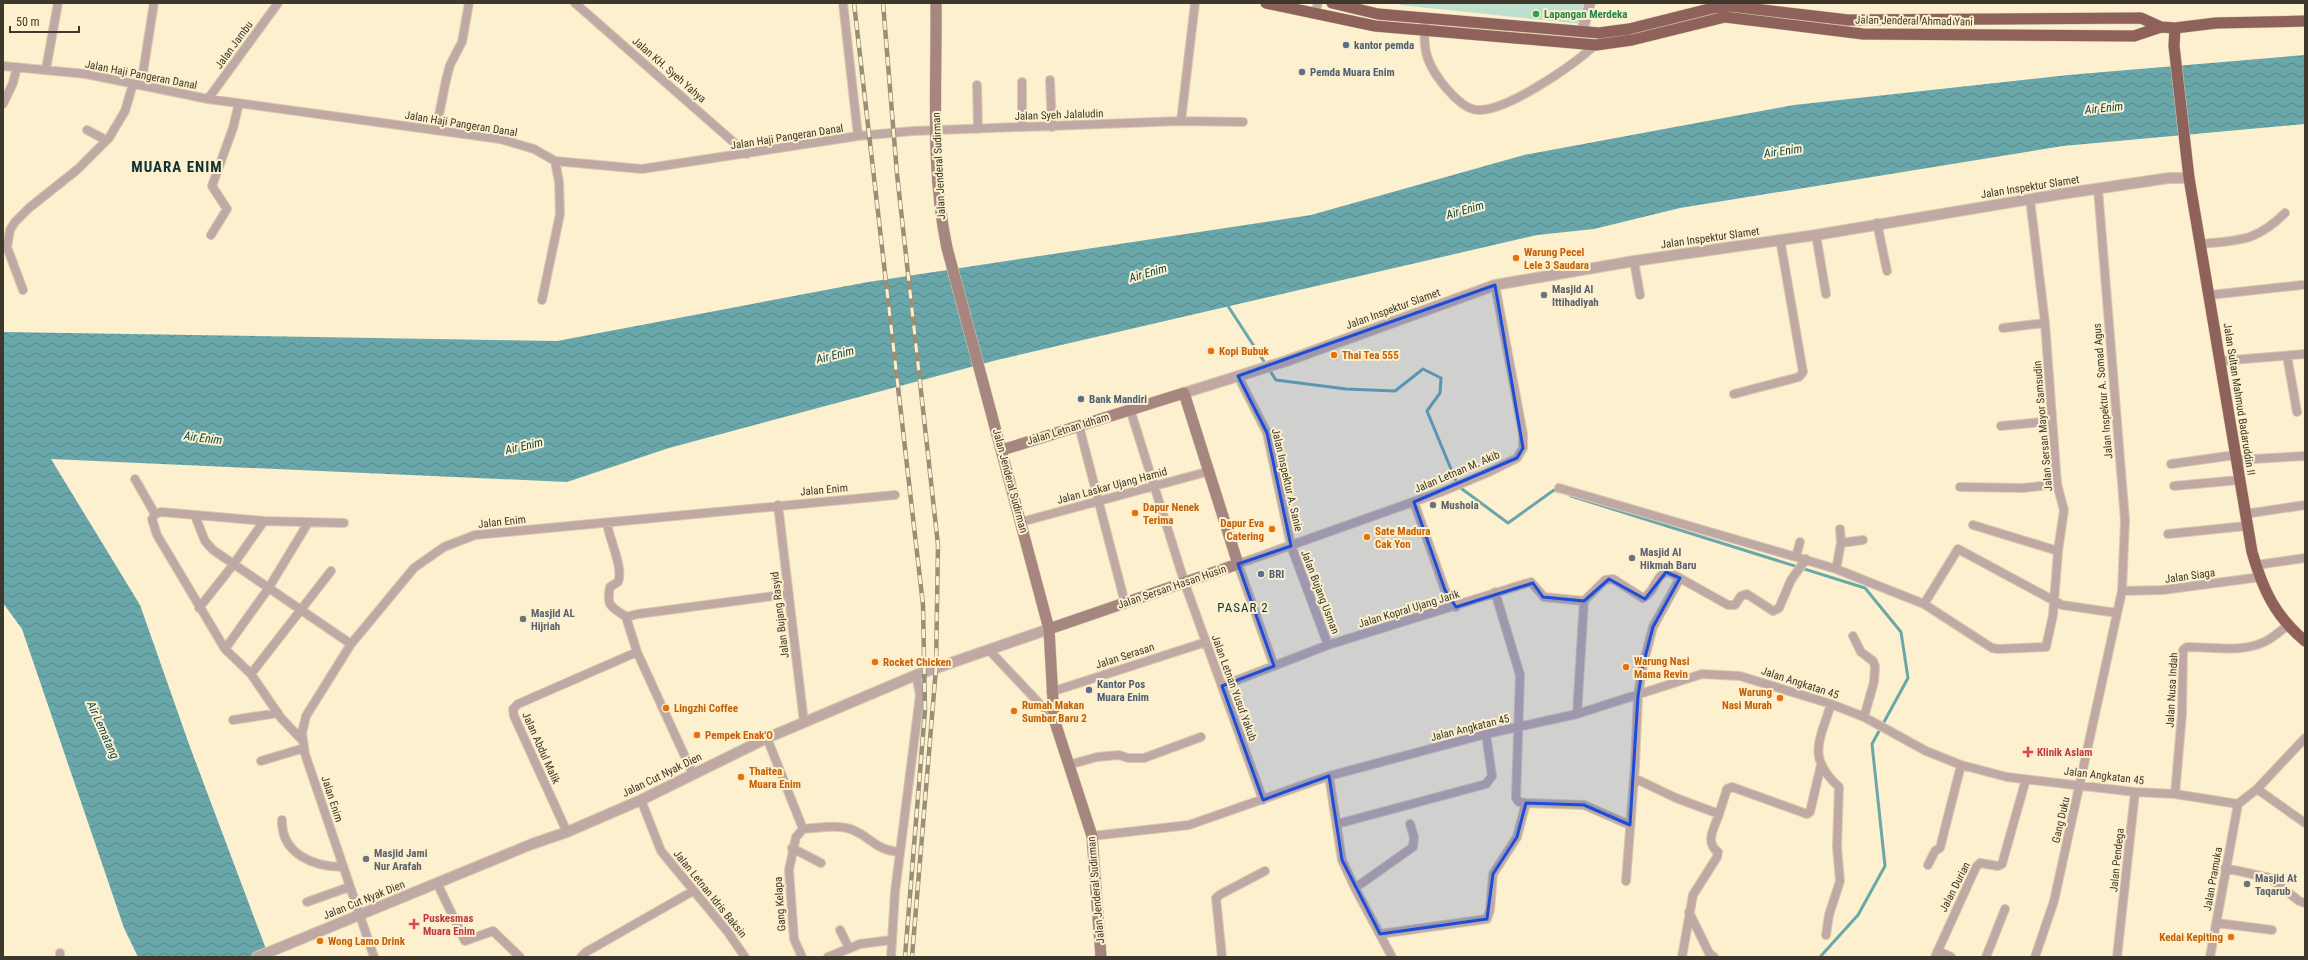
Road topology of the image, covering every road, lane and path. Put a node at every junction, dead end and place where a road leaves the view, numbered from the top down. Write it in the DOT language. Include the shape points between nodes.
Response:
graph roads {
  1 [pos="58,3"];
  2 [pos="154,3"];
  3 [pos="278,3"];
  4 [pos="469,3"];
  5 [pos="575,3"];
  6 [pos="843,3"];
  7 [pos="936,3"];
  8 [pos="1195,3"];
  9 [pos="1266,3"];
  10 [pos="1332,3"];
  11 [pos="1590,3"];
  12 [pos="1317,8"];
  13 [pos="1426,18"];
  14 [pos="2305,21"];
  15 [pos="2161,27"];
  16 [pos="2176,28"];
  17 [pos="1424,30"];
  18 [pos="1582,32"];
  19 [pos="1598,33"];
  20 [pos="1596,45"];
  21 [pos="3,66"];
  22 [pos="17,67"];
  23 [pos="46,69"];
  24 [pos="1050,80"];
  25 [pos="1022,82"];
  26 [pos="137,84"];
  27 [pos="977,84"];
  28 [pos="208,99"];
  29 [pos="239,102"];
  30 [pos="3,104"];
  31 [pos="1181,121"];
  32 [pos="1243,122"];
  33 [pos="1022,127"];
  34 [pos="1052,127"];
  35 [pos="937,129"];
  36 [pos="978,129"];
  37 [pos="87,130"];
  38 [pos="436,130"];
  39 [pos="858,136"];
  40 [pos="106,140"];
  41 [pos="747,154"];
  42 [pos="555,161"];
  43 [pos="2189,178"];
  44 [pos="2098,189"];
  45 [pos="2030,199"];
  46 [pos="2285,213"];
  47 [pos="1877,224"];
  48 [pos="211,235"];
  49 [pos="1816,236"];
  50 [pos="1780,239"];
  51 [pos="2201,244"];
  52 [pos="1634,261"];
  53 [pos="1887,271"];
  54 [pos="1495,285"];
  55 [pos="2302,285"];
  56 [pos="23,290"];
  57 [pos="1826,294"];
  58 [pos="1640,295"];
  59 [pos="2210,295"];
  60 [pos="542,300"];
  61 [pos="2045,323"];
  62 [pos="2003,328"];
  63 [pos="2305,354"];
  64 [pos="2287,356"];
  65 [pos="2220,361"];
  66 [pos="1243,374"];
  67 [pos="1184,393"];
  68 [pos="1734,394"];
  69 [pos="1130,410"];
  70 [pos="2298,412"];
  71 [pos="2052,421"];
  72 [pos="1079,426"];
  73 [pos="2001,426"];
  74 [pos="1002,450"];
  75 [pos="2305,456"];
  76 [pos="2235,457"];
  77 [pos="2171,464"];
  78 [pos="1210,471"];
  79 [pos="135,479"];
  80 [pos="2239,480"];
  81 [pos="2057,484"];
  82 [pos="1156,486"];
  83 [pos="2174,486"];
  84 [pos="1960,487"];
  85 [pos="1559,488"];
  86 [pos="896,496"];
  87 [pos="1099,501"];
  88 [pos="1414,502"];
  89 [pos="778,505"];
  90 [pos="2305,506"];
  91 [pos="156,514"];
  92 [pos="2245,514"];
  93 [pos="194,516"];
  94 [pos="264,521"];
  95 [pos="1021,522"];
  96 [pos="308,523"];
  97 [pos="344,523"];
  98 [pos="607,523"];
  99 [pos="1972,525"];
  100 [pos="2246,526"];
  101 [pos="1840,529"];
  102 [pos="2168,534"];
  103 [pos="1863,540"];
  104 [pos="1800,542"];
  105 [pos="1841,543"];
  106 [pos="1291,546"];
  107 [pos="2058,551"];
  108 [pos="1796,557"];
  109 [pos="2305,558"];
  110 [pos="1805,561"];
  111 [pos="1238,564"];
  112 [pos="233,565"];
  113 [pos="2256,565"];
  114 [pos="1836,569"];
  115 [pos="331,571"];
  116 [pos="2261,577"];
  117 [pos="1680,578"];
  118 [pos="1185,584"];
  119 [pos="268,589"];
  120 [pos="2122,591"];
  121 [pos="1495,592"];
  122 [pos="789,594"];
  123 [pos="1584,601"];
  124 [pos="2055,601"];
  125 [pos="1125,603"];
  126 [pos="1924,604"];
  127 [pos="1456,606"];
  128 [pos="199,608"];
  129 [pos="301,610"];
  130 [pos="2117,613"];
  131 [pos="626,617"];
  132 [pos="2287,626"];
  133 [pos="1049,630"];
  134 [pos="1853,636"];
  135 [pos="2305,641"];
  136 [pos="1206,642"];
  137 [pos="351,644"];
  138 [pos="1328,645"];
  139 [pos="225,649"];
  140 [pos="988,650"];
  141 [pos="637,652"];
  142 [pos="1274,666"];
  143 [pos="251,674"];
  144 [pos="916,675"];
  145 [pos="1222,686"];
  146 [pos="1051,692"];
  147 [pos="1638,696"];
  148 [pos="1831,704"];
  149 [pos="278,712"];
  150 [pos="1577,714"];
  151 [pos="1864,717"];
  152 [pos="1054,719"];
  153 [pos="233,720"];
  154 [pos="804,722"];
  155 [pos="1520,727"];
  156 [pos="1486,734"];
  157 [pos="1201,737"];
  158 [pos="767,738"];
  159 [pos="2305,738"];
  160 [pos="304,744"];
  161 [pos="2302,748"];
  162 [pos="261,761"];
  163 [pos="1068,764"];
  164 [pos="1821,765"];
  165 [pos="1961,765"];
  166 [pos="693,774"];
  167 [pos="1329,776"];
  168 [pos="1634,778"];
  169 [pos="2026,779"];
  170 [pos="2081,784"];
  171 [pos="2257,788"];
  172 [pos="2135,792"];
  173 [pos="2174,794"];
  174 [pos="641,800"];
  175 [pos="1262,800"];
  176 [pos="1526,803"];
  177 [pos="2238,804"];
  178 [pos="1719,814"];
  179 [pos="282,820"];
  180 [pos="2305,823"];
  181 [pos="1337,824"];
  182 [pos="1410,824"];
  183 [pos="1630,825"];
  184 [pos="803,829"];
  185 [pos="567,832"];
  186 [pos="1092,836"];
  187 [pos="792,848"];
  188 [pos="900,852"];
  189 [pos="821,863"];
  190 [pos="1928,865"];
  191 [pos="343,867"];
  192 [pos="2225,868"];
  193 [pos="1265,871"];
  194 [pos="1626,882"];
  195 [pos="437,883"];
  196 [pos="349,887"];
  197 [pos="1355,888"];
  198 [pos="693,891"];
  199 [pos="307,902"];
  200 [pos="2305,903"];
  201 [pos="2005,909"];
  202 [pos="1689,912"];
  203 [pos="359,915"];
  204 [pos="2217,923"];
  205 [pos="840,930"];
  206 [pos="2272,930"];
  207 [pos="1380,934"];
  208 [pos="1826,935"];
  209 [pos="891,940"];
  210 [pos="849,948"];
  211 [pos="1936,954"];
  212 [pos="257,957"];
  213 [pos="374,957"];
  214 [pos="520,957"];
  215 [pos="581,957"];
  216 [pos="745,957"];
  217 [pos="802,957"];
  218 [pos="828,957"];
  219 [pos="891,957"];
  220 [pos="1101,957"];
  221 [pos="1222,957"];
  222 [pos="1392,957"];
  223 [pos="1682,957"];
  224 [pos="1714,957"];
  225 [pos="1951,957"];
  226 [pos="1986,957"];
  227 [pos="2035,957"];
  228 [pos="2117,957"];
  229 [pos="2210,957"];
  1 -- 23 [label="street"];
  2 -- 26 [label="street"];
  3 -- 28 [label="street, Jalan Jambu"];
  4 -- 38 [label="street" via="462,42 450,65"];
  5 -- 41 [label="street, Jalan KH. Syeh Yahya"];
  6 -- 39 [label="street"];
  7 -- 35 [label="main road, Jalan Jenderal Sudirman"];
  8 -- 31 [label="street"];
  9 -- 12 [label="highway"];
  10 -- 13 [label="highway" via="1378,14"];
  11 -- 18 [label="street"];
  12 -- 17 [label="highway, Jalan Jenderal Ahmad Yani" via="1375,26"];
  13 -- 17 [label="street"];
  13 -- 18 [label="highway"];
  14 -- 16 [label="highway" via="2216,23"];
  15 -- 16 [label="highway"];
  15 -- 19 [label="highway" via="2141,18 1848,20 1730,6 1629,29"];
  15 -- 20 [label="highway, Jalan Jenderal Ahmad Yani" via="2134,36 1863,34 1725,17 1632,40"];
  16 -- 43 [label="highway, Jalan Sultan Mahmud Badaruddin II" via="2174,46"];
  17 -- 20 [label="highway, Jalan Jenderal Ahmad Yani"];
  17 -- 20 [label="street" via="1425,52 1434,72 1456,98 1477,110 1498,106 1536,88"];
  18 -- 19 [label="highway"];
  19 -- 20 [label="street"];
  21 -- 22 [label="street, Jalan Haji Pangeran Danal"];
  22 -- 23 [label="street, Jalan Haji Pangeran Danal"];
  22 -- 30 [label="street" via="14,83"];
  23 -- 26 [label="street, Jalan Haji Pangeran Danal"];
  24 -- 34 [label="street"];
  25 -- 33 [label="street"];
  26 -- 28 [label="street, Jalan Haji Pangeran Danal"];
  26 -- 40 [label="street" via="125,111"];
  27 -- 36 [label="street"];
  28 -- 29 [label="street, Jalan Haji Pangeran Danal"];
  29 -- 38 [label="street, Jalan Haji Pangeran Danal"];
  29 -- 48 [label="street" via="233,128 212,186 227,209"];
  31 -- 32 [label="street, Jalan Syeh Jalaludin"];
  31 -- 34 [label="street, Jalan Syeh Jalaludin"];
  33 -- 34 [label="street, Jalan Syeh Jalaludin"];
  33 -- 36 [label="street, Jalan Syeh Jalaludin"];
  35 -- 36 [label="street, Jalan Syeh Jalaludin"];
  35 -- 39 [label="street, Jalan Haji Pangeran Danal"];
  35 -- 74 [label="main road, Jalan Jenderal Sudirman" via="940,217"];
  37 -- 40 [label="street"];
  38 -- 42 [label="street, Jalan Haji Pangeran Danal" via="516,142"];
  39 -- 41 [label="street, Jalan Haji Pangeran Danal"];
  40 -- 56 [label="street" via="78,169 29,208 10,230 7,247"];
  41 -- 42 [label="street, Jalan Haji Pangeran Danal" via="642,169"];
  42 -- 60 [label="street" via="559,182 560,214"];
  43 -- 44 [label="street, Jalan Inspektur Slamet" via="2169,178"];
  43 -- 51 [label="highway, Jalan Sultan Mahmud Badaruddin II"];
  44 -- 45 [label="street, Jalan Inspektur Slamet"];
  44 -- 120 [label="street, Jalan Inspektur A. Somad Agus" via="2125,520"];
  45 -- 47 [label="street, Jalan Inspektur Slamet"];
  45 -- 61 [label="street, Jalan Sersan Mayor Samsudin"];
  46 -- 51 [label="street" via="2271,227 2246,240"];
  47 -- 49 [label="street, Jalan Inspektur Slamet"];
  47 -- 53 [label="street"];
  49 -- 50 [label="street, Jalan Inspektur Slamet"];
  49 -- 57 [label="street"];
  50 -- 52 [label="street, Jalan Inspektur Slamet"];
  50 -- 68 [label="street" via="1803,372 1799,377"];
  51 -- 59 [label="highway, Jalan Sultan Mahmud Badaruddin II"];
  52 -- 54 [label="street, Jalan Inspektur Slamet"];
  52 -- 58 [label="street"];
  54 -- 66 [label="street, Jalan Inspektur Slamet" via="1286,361"];
  54 -- 88 [label="street, Jalan Letnan M. Akib" via="1523,434 1523,448 1517,458 1473,479"];
  55 -- 59 [label="street"];
  59 -- 65 [label="highway, Jalan Sultan Mahmud Badaruddin II"];
  61 -- 62 [label="street"];
  61 -- 71 [label="street, Jalan Sersan Mayor Samsudin"];
  63 -- 64 [label="street"];
  64 -- 65 [label="street"];
  64 -- 70 [label="street"];
  65 -- 76 [label="highway, Jalan Sultan Mahmud Badaruddin II"];
  66 -- 67 [label="street, Jalan Letnan Idham"];
  66 -- 106 [label="street, Jalan Inspektur A. Sanie" via="1267,433"];
  67 -- 69 [label="main road, Jalan Letnan Idham"];
  67 -- 78 [label="main road, Jalan Sersan Hasan Husin"];
  69 -- 72 [label="main road, Jalan Letnan Idham"];
  69 -- 82 [label="street, Jalan Letnan Yusuf Yakub"];
  71 -- 73 [label="street"];
  71 -- 81 [label="street, Jalan Sersan Mayor Samsudin"];
  72 -- 74 [label="main road, Jalan Letnan Idham"];
  72 -- 87 [label="street"];
  74 -- 95 [label="main road, Jalan Jenderal Sudirman"];
  75 -- 76 [label="street"];
  76 -- 77 [label="street"];
  76 -- 80 [label="highway, Jalan Sultan Mahmud Badaruddin II"];
  78 -- 82 [label="street, Jalan Laskar Ujang Hamid"];
  78 -- 111 [label="main road, Jalan Sersan Hasan Husin"];
  79 -- 91 [label="street"];
  80 -- 83 [label="street"];
  80 -- 92 [label="highway, Jalan Sultan Mahmud Badaruddin II"];
  81 -- 84 [label="street" via="2023,488"];
  81 -- 107 [label="street, Jalan Sersan Mayor Samsudin" via="2064,510"];
  82 -- 87 [label="street, Jalan Laskar Ujang Hamid"];
  82 -- 118 [label="street, Jalan Letnan Yusuf Yakub"];
  85 -- 108 [label="street"];
  86 -- 89 [label="street, Jalan Enim"];
  87 -- 95 [label="street, Jalan Laskar Ujang Hamid"];
  87 -- 125 [label="street"];
  88 -- 106 [label="street, Jalan Letnan M. Akib"];
  88 -- 127 [label="street" via="1445,590"];
  89 -- 98 [label="street, Jalan Enim"];
  89 -- 122 [label="street, Jalan Bujang Rasyid"];
  90 -- 92 [label="street"];
  91 -- 93 [label="street" via="161,512"];
  91 -- 128 [label="street" via="152,519 157,535"];
  92 -- 100 [label="highway, Jalan Sultan Mahmud Badaruddin II"];
  93 -- 94 [label="street"];
  93 -- 112 [label="street" via="205,541"];
  94 -- 96 [label="street"];
  94 -- 112 [label="street"];
  95 -- 133 [label="main road, Jalan Jenderal Sudirman"];
  96 -- 97 [label="street"];
  96 -- 119 [label="street"];
  98 -- 131 [label="street" via="620,572 618,582 610,587 608,604"];
  98 -- 137 [label="street, Jalan Enim" via="475,535 444,547 414,568"];
  99 -- 107 [label="street"];
  100 -- 102 [label="street"];
  100 -- 113 [label="highway, Jalan Sultan Mahmud Badaruddin II"];
  101 -- 105 [label="street"];
  103 -- 105 [label="street"];
  104 -- 108 [label="street"];
  105 -- 114 [label="street"];
  106 -- 111 [label="street, Jalan Letnan M. Akib"];
  106 -- 138 [label="street, Jalan Bujang Usman"];
  107 -- 124 [label="street, Jalan Sersan Mayor Samsudin"];
  108 -- 110 [label="street"];
  109 -- 113 [label="street"];
  110 -- 114 [label="street"];
  110 -- 117 [label="street" via="1791,580 1779,608 1773,611 1747,594 1741,596 1735,605 1728,605"];
  111 -- 118 [label="main road, Jalan Sersan Hasan Husin"];
  111 -- 142 [label="street"];
  112 -- 119 [label="street"];
  112 -- 128 [label="street"];
  113 -- 116 [label="highway, Jalan Sultan Mahmud Badaruddin II"];
  114 -- 126 [label="street"];
  115 -- 129 [label="street"];
  116 -- 120 [label="street, Jalan Siaga" via="2163,590"];
  116 -- 132 [label="highway, Jalan Sultan Mahmud Badaruddin II" via="2270,602"];
  117 -- 123 [label="street" via="1666,572 1651,592 1643,598 1609,579"];
  117 -- 147 [label="street" via="1653,627"];
  118 -- 125 [label="main road, Jalan Sersan Hasan Husin"];
  118 -- 136 [label="street, Jalan Letnan Yusuf Yakub"];
  119 -- 129 [label="street"];
  119 -- 139 [label="street"];
  120 -- 130 [label="street, Gang Duku"];
  121 -- 123 [label="street, Jalan Kopral Ujang Jarik" via="1531,582 1544,597"];
  121 -- 127 [label="street, Jalan Kopral Ujang Jarik"];
  121 -- 155 [label="street" via="1520,675"];
  122 -- 131 [label="street"];
  122 -- 154 [label="street, Jalan Bujang Rasyid"];
  123 -- 150 [label="street"];
  124 -- 126 [label="street" via="1958,549"];
  124 -- 126 [label="street, Jalan Sersan Mayor Samsudin" via="2047,644 2042,648 1992,648"];
  124 -- 130 [label="street" via="2062,605"];
  125 -- 133 [label="main road, Jalan Sersan Hasan Husin"];
  127 -- 138 [label="street, Jalan Kopral Ujang Jarik"];
  128 -- 139 [label="street"];
  129 -- 137 [label="street"];
  129 -- 143 [label="street"];
  130 -- 170 [label="street, Gang Duku"];
  131 -- 141 [label="street"];
  132 -- 135 [label="highway, Jalan Sultan Mahmud Badaruddin II"];
  132 -- 173 [label="street, Jalan Nusa Indah" via="2265,642 2251,646 2187,647 2183,650 2182,714"];
  133 -- 140 [label="street, Jalan Cut Nyak Dien"];
  133 -- 146 [label="main road, Jalan Jenderal Sudirman"];
  134 -- 151 [label="street" via="1861,652 1873,661 1875,666 1874,682"];
  136 -- 145 [label="street, Jalan Letnan Yusuf Yakub"];
  136 -- 146 [label="street, Jalan Serasan"];
  137 -- 160 [label="street, Jalan Enim" via="306,716 302,733"];
  138 -- 142 [label="street, Jalan Kopral Ujang Jarik"];
  139 -- 143 [label="street"];
  140 -- 144 [label="street, Jalan Cut Nyak Dien"];
  140 -- 152 [label="street"];
  141 -- 166 [label="street"];
  141 -- 185 [label="street, Jalan Abdul Malik" via="518,704 513,709"];
  142 -- 145 [label="street, Jalan Kopral Ujang Jarik"];
  143 -- 149 [label="street"];
  144 -- 154 [label="street, Jalan Cut Nyak Dien"];
  144 -- 188 [label="street" via="920,696"];
  145 -- 175 [label="street, Jalan Letnan Yusuf Yakub"];
  146 -- 152 [label="main road, Jalan Jenderal Sudirman"];
  147 -- 148 [label="street, Jalan Angkatan 45" via="1702,674 1727,674"];
  147 -- 150 [label="street, Jalan Angkatan 45"];
  147 -- 168 [label="street"];
  148 -- 151 [label="street, Jalan Angkatan 45"];
  148 -- 164 [label="street" via="1817,749"];
  149 -- 153 [label="street"];
  149 -- 160 [label="street"];
  150 -- 155 [label="street, Jalan Angkatan 45"];
  151 -- 165 [label="street, Jalan Angkatan 45" via="1926,751"];
  152 -- 163 [label="main road, Jalan Jenderal Sudirman"];
  154 -- 158 [label="street, Jalan Cut Nyak Dien"];
  155 -- 156 [label="street, Jalan Angkatan 45"];
  155 -- 176 [label="street" via="1516,793 1519,802"];
  156 -- 167 [label="street, Jalan Angkatan 45"];
  156 -- 181 [label="street" via="1492,776 1486,784"];
  157 -- 163 [label="street" via="1144,758 1119,755 1096,757"];
  158 -- 166 [label="street, Jalan Cut Nyak Dien"];
  158 -- 184 [label="street"];
  159 -- 161 [label="street"];
  160 -- 162 [label="street"];
  160 -- 191 [label="street, Jalan Enim"];
  161 -- 171 [label="street"];
  163 -- 186 [label="main road, Jalan Jenderal Sudirman"];
  164 -- 178 [label="street" via="1810,812 1807,814 1732,787 1727,789"];
  164 -- 208 [label="street" via="1839,789 1836,847 1840,881 1829,915"];
  165 -- 169 [label="street, Jalan Angkatan 45" via="2007,777"];
  165 -- 190 [label="street" via="1940,848 1935,851"];
  166 -- 174 [label="street, Jalan Cut Nyak Dien"];
  167 -- 175 [label="street, Jalan Angkatan 45"];
  167 -- 181 [label="street"];
  168 -- 178 [label="street" via="1676,798"];
  168 -- 183 [label="street"];
  169 -- 170 [label="street, Jalan Angkatan 45"];
  169 -- 211 [label="street, Jalan Durian" via="2002,864 1998,866 1980,863 1976,867"];
  170 -- 172 [label="street, Jalan Angkatan 45"];
  170 -- 227 [label="street, Gang Duku" via="2054,901"];
  171 -- 177 [label="street"];
  171 -- 180 [label="street"];
  172 -- 173 [label="street, Jalan Angkatan 45"];
  172 -- 228 [label="street, Jalan Pendega"];
  173 -- 177 [label="street, Jalan Angkatan 45"];
  174 -- 185 [label="street, Jalan Cut Nyak Dien"];
  174 -- 198 [label="street, Jalan Letnan Idris Baksin" via="661,851"];
  175 -- 186 [label="street, Jalan Angkatan 45" via="1190,825"];
  176 -- 183 [label="street" via="1584,805"];
  176 -- 207 [label="street" via="1517,837 1493,874 1487,919"];
  177 -- 192 [label="street, Jalan Pramuka"];
  178 -- 202 [label="street" via="1710,840 1718,852 1717,857 1694,895"];
  179 -- 191 [label="street" via="286,840 296,853 323,866"];
  181 -- 197 [label="street" via="1342,860"];
  182 -- 197 [label="street" via="1414,837 1413,847"];
  183 -- 194 [label="street"];
  184 -- 187 [label="street, Gang Kelapa" via="796,837"];
  184 -- 188 [label="street" via="848,828 883,850"];
  185 -- 195 [label="street, Jalan Cut Nyak Dien"];
  186 -- 220 [label="main road, Jalan Jenderal Sudirman"];
  187 -- 189 [label="street"];
  187 -- 217 [label="street, Gang Kelapa" via="789,870 794,939"];
  188 -- 209 [label="street"];
  191 -- 196 [label="street, Jalan Enim"];
  192 -- 200 [label="street" via="2270,878"];
  192 -- 204 [label="street, Jalan Pramuka"];
  193 -- 221 [label="street" via="1216,898"];
  195 -- 203 [label="street, Jalan Cut Nyak Dien"];
  195 -- 214 [label="street" via="465,941 493,931"];
  196 -- 199 [label="street"];
  196 -- 203 [label="street, Jalan Enim"];
  197 -- 207 [label="street"];
  198 -- 215 [label="street"];
  198 -- 216 [label="street, Jalan Letnan Idris Baksin"];
  201 -- 226 [label="street"];
  202 -- 223 [label="street"];
  202 -- 224 [label="street" via="1709,953"];
  203 -- 212 [label="street, Jalan Cut Nyak Dien"];
  203 -- 213 [label="street, Jalan Enim"];
  204 -- 206 [label="street"];
  204 -- 229 [label="street, Jalan Pramuka"];
  205 -- 210 [label="street"];
  207 -- 222 [label="street"];
  209 -- 210 [label="street"];
  209 -- 219 [label="street"];
  210 -- 218 [label="street"];
  211 -- 225 [label="street"];
}
